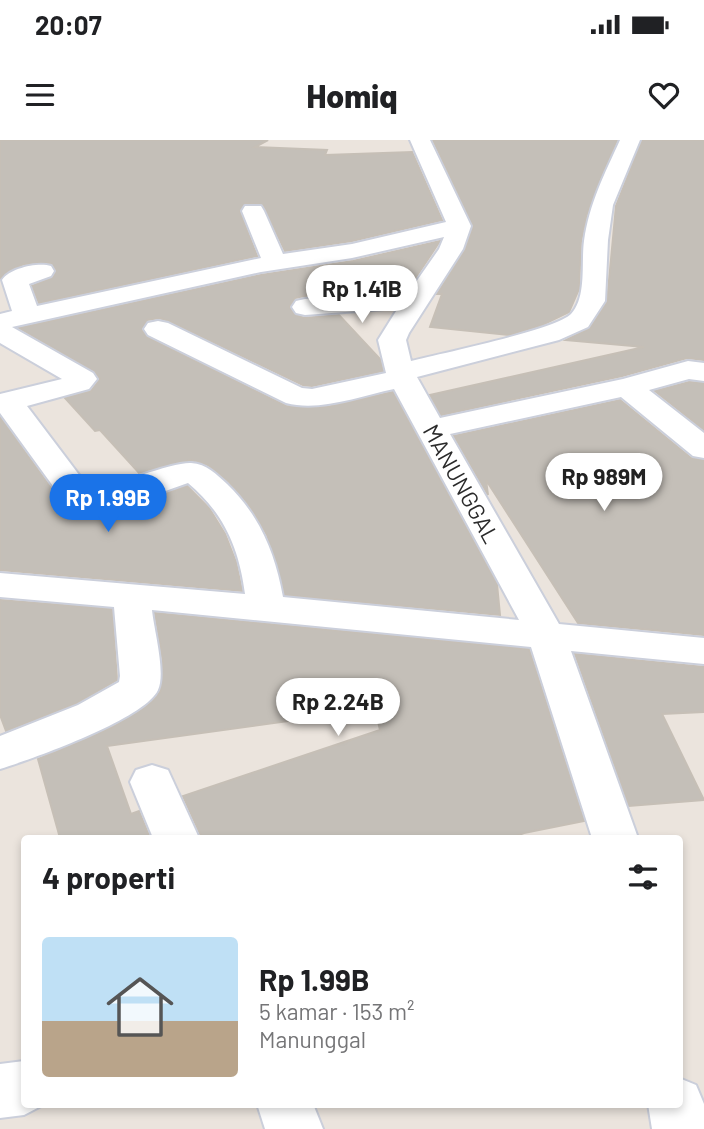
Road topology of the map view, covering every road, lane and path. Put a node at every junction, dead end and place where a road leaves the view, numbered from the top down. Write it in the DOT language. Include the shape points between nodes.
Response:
graph roads {
  1 [pos="420,140"];
  2 [pos="630,140"];
  3 [pos="253,211"];
  4 [pos="459,226"];
  5 [pos="275,263"];
  6 [pos="41,271"];
  7 [pos="417,300"];
  8 [pos="304,307"];
  9 [pos="27,316"];
  10 [pos="0,322"];
  11 [pos="158,329"];
  12 [pos="0,332"];
  13 [pos="704,372"];
  14 [pos="402,376"];
  15 [pos="627,387"];
  16 [pos="4,402"];
  17 [pos="430,429"];
  18 [pos="704,449"];
  19 [pos="0,585"];
  20 [pos="134,598"];
  21 [pos="266,608"];
  22 [pos="546,635"];
  23 [pos="704,651"];
  24 [pos="0,753"];
  25 [pos="152,782"];
  26 [pos="175,835"];
  27 [pos="610,835"];
  28 [pos="21,1088"];
  29 [pos="0,1091"];
  30 [pos="286,1108"];
  31 [pos="677,1108"];
  32 [pos="294,1129"];
  33 [pos="681,1129"];
  1 -- 4 [label="street"];
  2 -- 14 [label="street" via="602,205 592,301 579,321 550,334"];
  3 -- 5 [label="street"];
  4 -- 5 [label="street"];
  4 -- 7 [label="street, MANUNGGAL" via="451,249"];
  5 -- 9 [label="street"];
  6 -- 9 [label="street" via="15,280"];
  7 -- 8 [label="street"];
  7 -- 14 [label="street, MANUNGGAL" via="392,340"];
  9 -- 10 [label="street"];
  11 -- 14 [label="street" via="296,397"];
  12 -- 16 [label="street" via="83,379"];
  13 -- 15 [label="street" via="688,370"];
  14 -- 17 [label="street, MANUNGGAL"];
  15 -- 17 [label="street"];
  15 -- 18 [label="street"];
  16 -- 21 [label="street" via="84,501 94,502 187,473 199,476 227,501 251,538"];
  17 -- 22 [label="street, MANUNGGAL"];
  19 -- 20 [label="street"];
  20 -- 21 [label="street"];
  20 -- 24 [label="street" via="139,688 98,712"];
  21 -- 22 [label="street"];
  22 -- 23 [label="street"];
  22 -- 27 [label="street, MANUNGGAL"];
  25 -- 26 [label="street"];
  28 -- 29 [label="street"];
  30 -- 32 [label="street"];
  31 -- 33 [label="street"];
}
